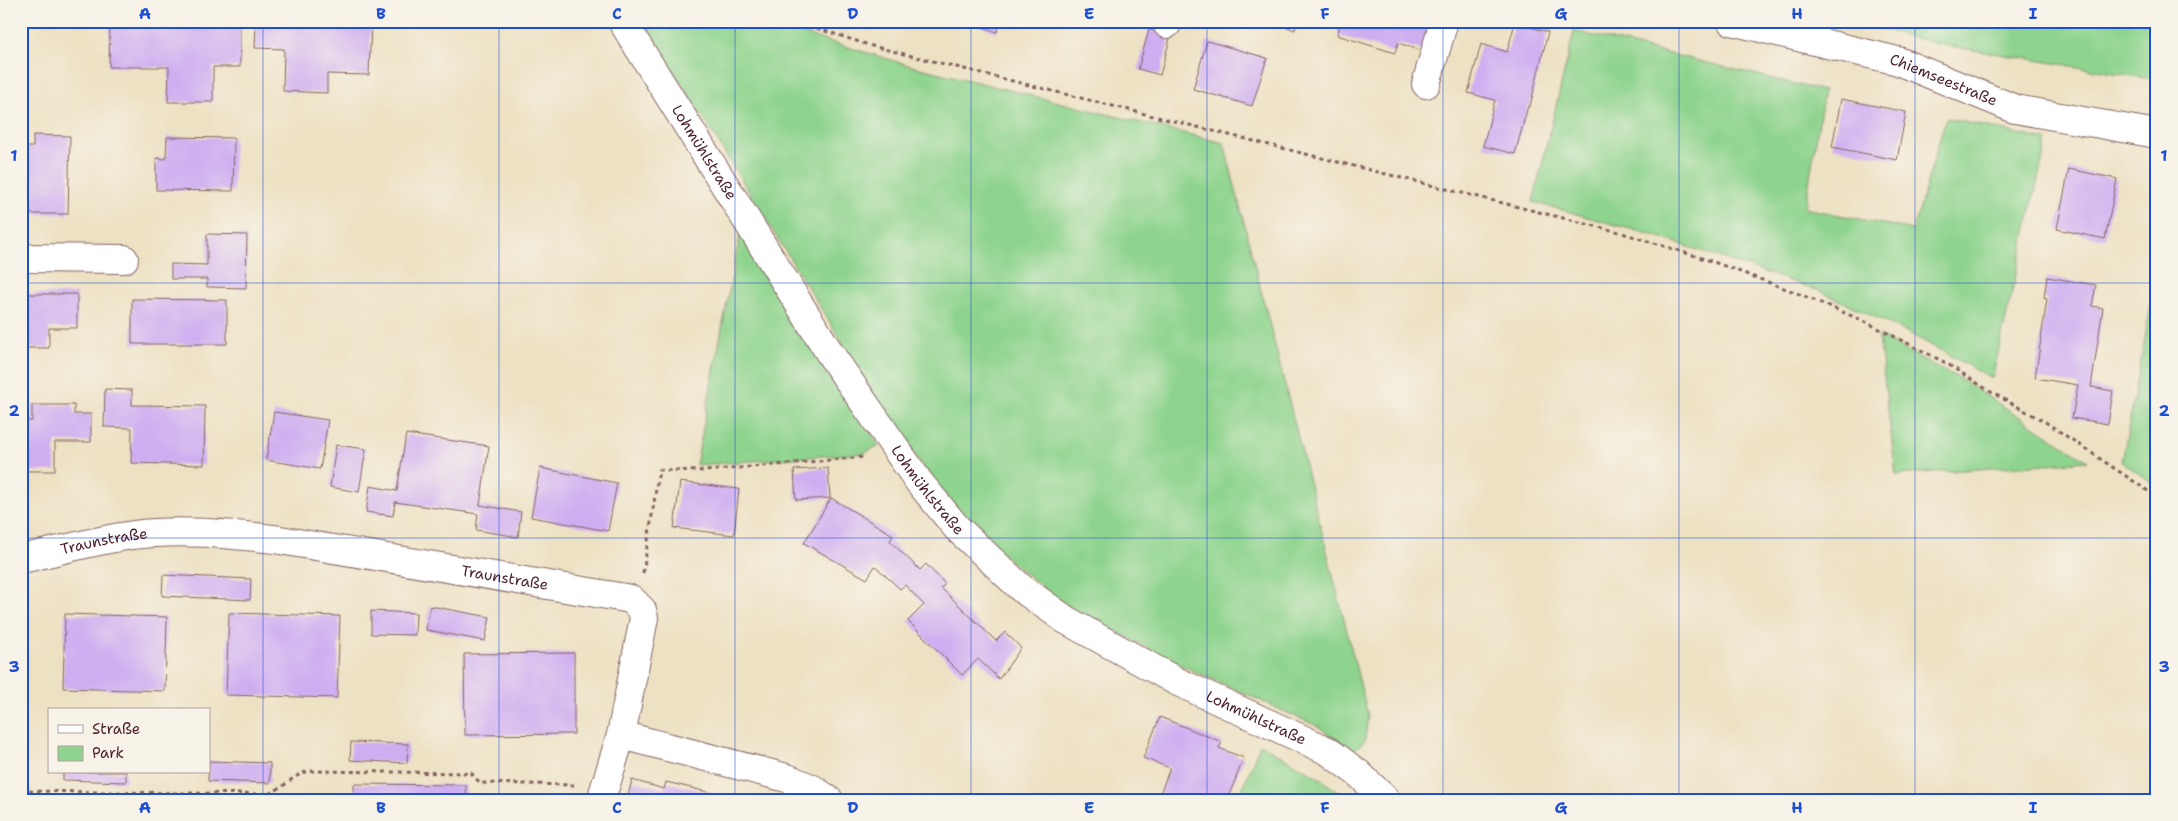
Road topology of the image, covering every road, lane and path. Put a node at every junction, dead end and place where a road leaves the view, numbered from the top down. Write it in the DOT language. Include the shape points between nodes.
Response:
graph roads {
  1 [pos="622,21"];
  2 [pos="794,21"];
  3 [pos="1444,21"];
  4 [pos="1731,21"];
  5 [pos="1426,84"];
  6 [pos="2157,134"];
  7 [pos="21,258"];
  8 [pos="124,259"];
  9 [pos="890,442"];
  10 [pos="2157,497"];
  11 [pos="21,559"];
  12 [pos="630,600"];
  13 [pos="621,735"];
  14 [pos="21,791"];
  15 [pos="603,793"];
  16 [pos="829,800"];
  17 [pos="1386,800"];
  1 -- 9 [label="street, Lohmühlstraße" via="831,355"];
  2 -- 10 [label="path" via="872,46 1619,232 1711,261 1864,321 1946,363 2047,423"];
  3 -- 5 [label="street"];
  4 -- 6 [label="street, Chiemseestraße" via="1898,61 2015,109"];
  7 -- 8 [label="street"];
  9 -- 12 [label="path" via="868,456 705,471 659,470 641,587"];
  9 -- 17 [label="street, Lohmühlstraße" via="957,528 1021,588 1066,620 1176,681 1328,751"];
  11 -- 12 [label="street, Traunstraße" via="133,536 170,532 220,533 274,539"];
  12 -- 13 [label="street" via="642,610 644,618"];
  13 -- 15 [label="street"];
  13 -- 16 [label="street" via="787,778"];
  14 -- 15 [label="path" via="267,794 277,791 300,773 310,771 471,773 480,783"];
}
